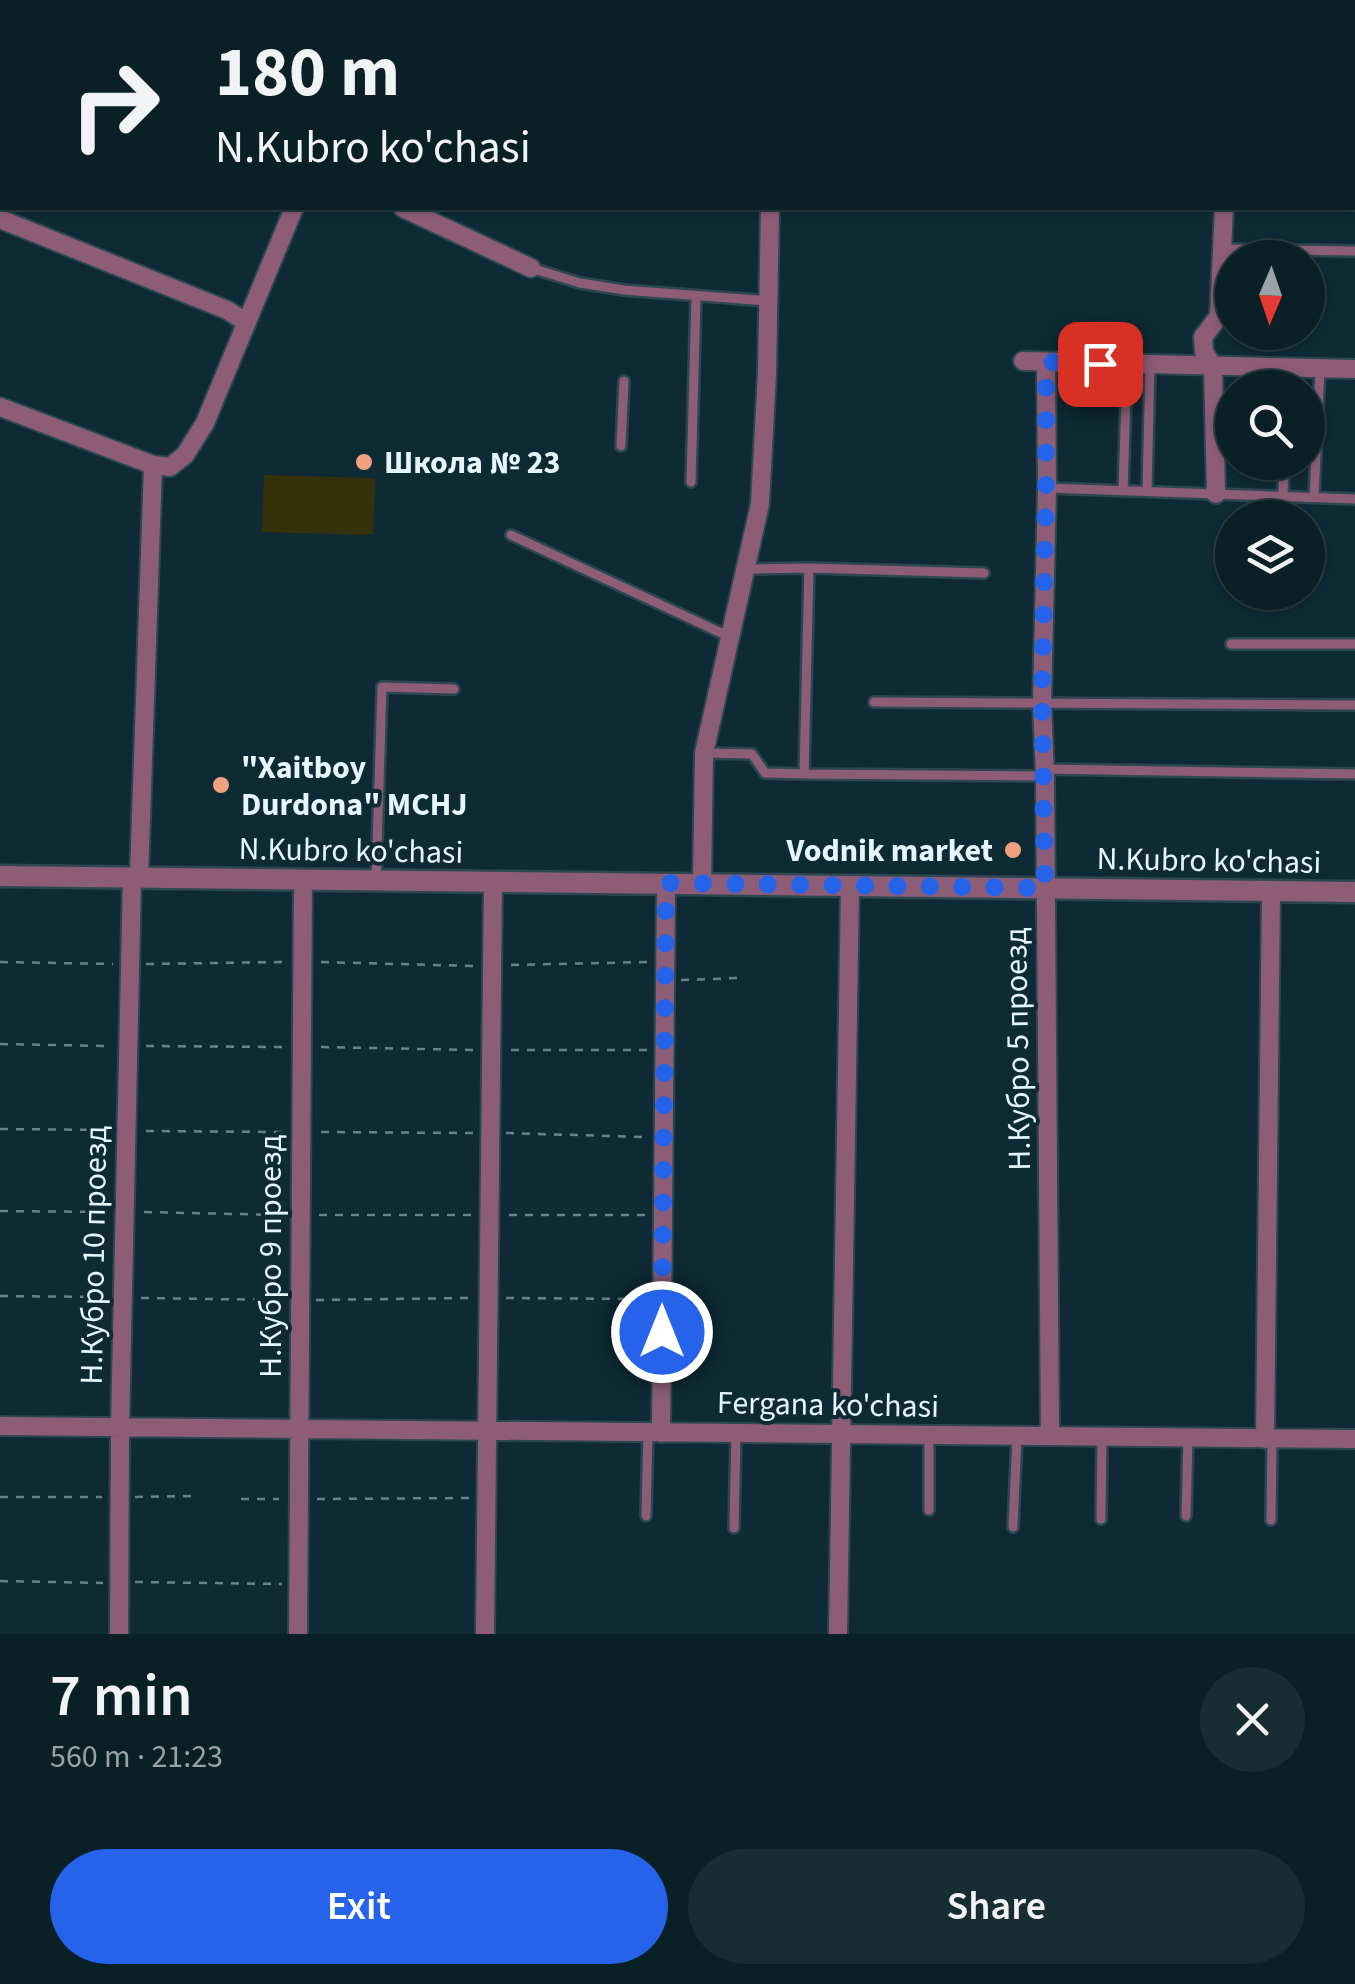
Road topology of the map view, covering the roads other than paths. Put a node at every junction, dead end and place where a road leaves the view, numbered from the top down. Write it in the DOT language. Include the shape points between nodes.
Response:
graph roads {
  1 [pos="293,210"];
  2 [pos="406,210"];
  3 [pos="770,210"];
  4 [pos="1224,210"];
  5 [pos="0,219"];
  6 [pos="1222,240"];
  7 [pos="1325,251"];
  8 [pos="1355,252"];
  9 [pos="531,268"];
  10 [pos="696,297"];
  11 [pos="768,301"];
  12 [pos="1215,320"];
  13 [pos="246,322"];
  14 [pos="1023,361"];
  15 [pos="1046,362"];
  16 [pos="1127,364"];
  17 [pos="1150,365"];
  18 [pos="1212,366"];
  19 [pos="1286,368"];
  20 [pos="1320,369"];
  21 [pos="1355,370"];
  22 [pos="624,381"];
  23 [pos="0,407"];
  24 [pos="621,446"];
  25 [pos="153,465"];
  26 [pos="1283,480"];
  27 [pos="691,482"];
  28 [pos="1046,488"];
  29 [pos="1124,491"];
  30 [pos="1146,492"];
  31 [pos="1216,494"];
  32 [pos="1283,496"];
  33 [pos="1314,497"];
  34 [pos="1355,499"];
  35 [pos="511,535"];
  36 [pos="809,568"];
  37 [pos="745,569"];
  38 [pos="984,573"];
  39 [pos="730,637"];
  40 [pos="1232,644"];
  41 [pos="1355,644"];
  42 [pos="454,689"];
  43 [pos="874,702"];
  44 [pos="1042,703"];
  45 [pos="1355,705"];
  46 [pos="704,753"];
  47 [pos="1044,773"];
  48 [pos="804,774"];
  49 [pos="1355,774"];
  50 [pos="0,876"];
  51 [pos="136,877"];
  52 [pos="303,879"];
  53 [pos="376,880"];
  54 [pos="494,882"];
  55 [pos="666,883"];
  56 [pos="702,884"];
  57 [pos="850,886"];
  58 [pos="1045,888"];
  59 [pos="1271,892"];
  60 [pos="1355,892"];
  61 [pos="0,1426"];
  62 [pos="120,1427"];
  63 [pos="299,1429"];
  64 [pos="485,1430"];
  65 [pos="655,1432"];
  66 [pos="736,1433"];
  67 [pos="840,1434"];
  68 [pos="928,1435"];
  69 [pos="1050,1435"];
  70 [pos="1017,1436"];
  71 [pos="1102,1437"];
  72 [pos="1188,1438"];
  73 [pos="1269,1439"];
  74 [pos="1355,1440"];
  75 [pos="929,1510"];
  76 [pos="646,1516"];
  77 [pos="1186,1516"];
  78 [pos="1101,1519"];
  79 [pos="1271,1520"];
  80 [pos="1013,1527"];
  81 [pos="734,1528"];
  82 [pos="120,1634"];
  83 [pos="298,1634"];
  84 [pos="484,1634"];
  85 [pos="838,1634"];
  1 -- 13 [label="street"];
  2 -- 9 [label="street"];
  3 -- 11 [label="street"];
  4 -- 6 [label="street"];
  5 -- 13 [label="street"];
  7 -- 8 [label="lane"];
  9 -- 10 [label="lane" via="580,283"];
  10 -- 11 [label="lane"];
  10 -- 27 [label="lane"];
  11 -- 37 [label="street" via="760,504"];
  12 -- 18 [label="street" via="1202,337"];
  13 -- 25 [label="street" via="185,455 170,468"];
  14 -- 15 [label="street"];
  15 -- 16 [label="street"];
  15 -- 28 [label="street, Н.Кубро 5 проезд"];
  16 -- 17 [label="street"];
  16 -- 29 [label="lane"];
  17 -- 18 [label="street"];
  17 -- 30 [label="lane"];
  18 -- 19 [label="street"];
  18 -- 31 [label="street"];
  19 -- 20 [label="street"];
  20 -- 21 [label="street"];
  20 -- 33 [label="lane"];
  22 -- 24 [label="lane"];
  23 -- 25 [label="street"];
  25 -- 51 [label="street, Н.Кубро 10 проезд"];
  26 -- 32 [label="lane"];
  28 -- 29 [label="lane"];
  28 -- 44 [label="street, Н.Кубро 5 проезд"];
  29 -- 30 [label="lane"];
  30 -- 31 [label="lane"];
  31 -- 32 [label="lane"];
  32 -- 33 [label="lane"];
  33 -- 34 [label="lane"];
  35 -- 39 [label="lane"];
  36 -- 37 [label="lane"];
  36 -- 38 [label="lane"];
  36 -- 48 [label="lane"];
  37 -- 39 [label="street"];
  39 -- 46 [label="street"];
  40 -- 41 [label="lane"];
  42 -- 53 [label="lane" via="382,687"];
  43 -- 44 [label="lane"];
  44 -- 45 [label="lane"];
  44 -- 47 [label="street, Н.Кубро 5 проезд"];
  46 -- 48 [label="lane" via="752,754 765,773"];
  46 -- 56 [label="street"];
  47 -- 48 [label="lane"];
  47 -- 49 [label="lane"];
  47 -- 58 [label="street, Н.Кубро 5 проезд"];
  50 -- 51 [label="street, N.Kubro ko'chasi"];
  51 -- 52 [label="street, N.Kubro ko'chasi"];
  51 -- 62 [label="street, Н.Кубро 10 проезд"];
  52 -- 53 [label="street, N.Kubro ko'chasi"];
  52 -- 63 [label="street, Н.Кубро 9 проезд"];
  53 -- 54 [label="street, N.Kubro ko'chasi"];
  54 -- 55 [label="street, N.Kubro ko'chasi"];
  54 -- 64 [label="street"];
  55 -- 56 [label="street, N.Kubro ko'chasi"];
  55 -- 65 [label="street" via="663,1299"];
  56 -- 57 [label="street, N.Kubro ko'chasi"];
  57 -- 58 [label="street, N.Kubro ko'chasi"];
  57 -- 67 [label="street"];
  58 -- 59 [label="street, N.Kubro ko'chasi"];
  58 -- 69 [label="street, Н.Кубро 5 проезд"];
  59 -- 60 [label="street, N.Kubro ko'chasi"];
  59 -- 73 [label="street"];
  61 -- 62 [label="street, Fergana ko'chasi"];
  62 -- 63 [label="street, Fergana ko'chasi"];
  62 -- 82 [label="street, Н.Кубро 10 проезд"];
  63 -- 64 [label="street, Fergana ko'chasi"];
  63 -- 83 [label="street, Н.Кубро 9 проезд"];
  64 -- 65 [label="street, Fergana ko'chasi"];
  64 -- 84 [label="street"];
  65 -- 66 [label="street, Fergana ko'chasi"];
  65 -- 76 [label="lane"];
  66 -- 67 [label="street, Fergana ko'chasi"];
  66 -- 81 [label="lane"];
  67 -- 68 [label="street, Fergana ko'chasi"];
  67 -- 85 [label="street"];
  68 -- 70 [label="street, Fergana ko'chasi"];
  68 -- 75 [label="lane"];
  69 -- 70 [label="street, Fergana ko'chasi"];
  69 -- 71 [label="street, Fergana ko'chasi"];
  70 -- 80 [label="lane"];
  71 -- 72 [label="street, Fergana ko'chasi"];
  71 -- 78 [label="lane"];
  72 -- 73 [label="street, Fergana ko'chasi"];
  72 -- 77 [label="lane"];
  73 -- 74 [label="street, Fergana ko'chasi"];
  73 -- 79 [label="lane"];
}
